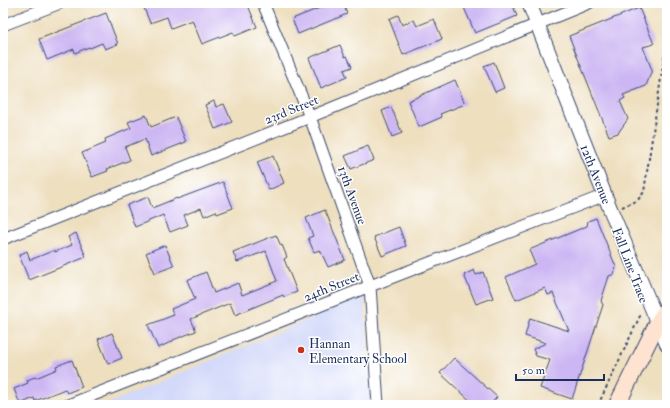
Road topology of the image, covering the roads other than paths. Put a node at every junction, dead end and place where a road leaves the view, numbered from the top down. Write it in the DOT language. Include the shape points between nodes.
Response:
graph roads {
  1 [pos="60,3"];
  2 [pos="263,3"];
  3 [pos="529,3"];
  4 [pos="589,3"];
  5 [pos="538,24"];
  6 [pos="3,25"];
  7 [pos="310,117"];
  8 [pos="605,195"];
  9 [pos="3,239"];
  10 [pos="370,286"];
  11 [pos="667,308"];
  12 [pos="658,322"];
  13 [pos="667,344"];
  14 [pos="68,405"];
  15 [pos="378,405"];
  16 [pos="617,405"];
  1 -- 6 [label="street"];
  2 -- 7 [label="street, 13th Avenue"];
  3 -- 5 [label="street, 12th Avenue"];
  4 -- 5 [label="street, 23rd Street"];
  5 -- 7 [label="street, 23rd Street"];
  5 -- 8 [label="street, 12th Avenue"];
  7 -- 9 [label="street, 23rd Street"];
  7 -- 10 [label="street, 13th Avenue"];
  8 -- 10 [label="street, 24th Street"];
  8 -- 12 [label="street, 12th Avenue"];
  10 -- 14 [label="street, 24th Street"];
  10 -- 15 [label="street, 13th Avenue"];
  11 -- 12 [label="main road"];
  12 -- 13 [label="street, 12th Avenue"];
  12 -- 16 [label="main road"];
}
